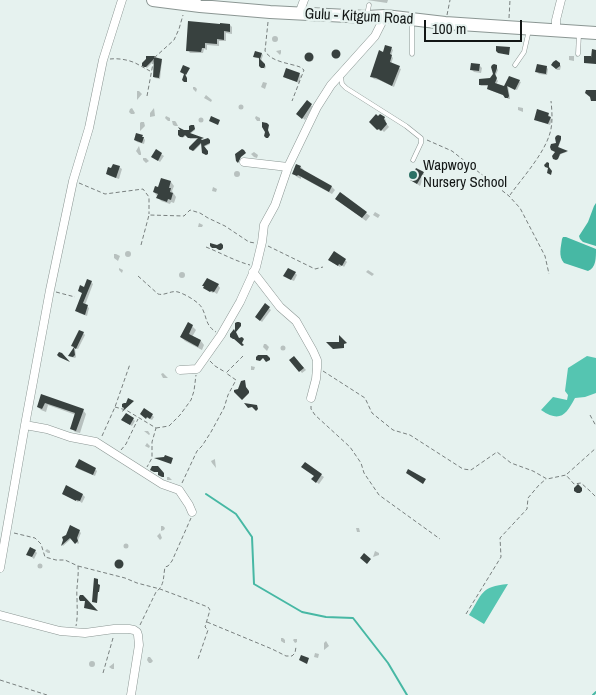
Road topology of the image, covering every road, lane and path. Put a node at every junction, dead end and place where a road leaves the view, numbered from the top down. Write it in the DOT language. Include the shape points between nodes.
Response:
graph roads {
  1 [pos="122,0"];
  2 [pos="153,0"];
  3 [pos="304,0"];
  4 [pos="450,0"];
  5 [pos="510,0"];
  6 [pos="560,0"];
  7 [pos="200,3"];
  8 [pos="185,4"];
  9 [pos="270,12"];
  10 [pos="299,14"];
  11 [pos="386,16"];
  12 [pos="412,19"];
  13 [pos="445,23"];
  14 [pos="508,26"];
  15 [pos="529,28"];
  16 [pos="556,30"];
  17 [pos="579,32"];
  18 [pos="596,32"];
  19 [pos="412,54"];
  20 [pos="578,54"];
  21 [pos="103,60"];
  22 [pos="515,65"];
  23 [pos="151,71"];
  24 [pos="343,72"];
  25 [pos="147,96"];
  26 [pos="292,100"];
  27 [pos="551,101"];
  28 [pos="422,138"];
  29 [pos="413,160"];
  30 [pos="244,162"];
  31 [pos="288,167"];
  32 [pos="73,181"];
  33 [pos="509,196"];
  34 [pos="149,215"];
  35 [pos="262,242"];
  36 [pos="141,245"];
  37 [pos="206,247"];
  38 [pos="323,267"];
  39 [pos="254,270"];
  40 [pos="549,274"];
  41 [pos="138,276"];
  42 [pos="50,290"];
  43 [pos="75,297"];
  44 [pos="221,335"];
  45 [pos="206,356"];
  46 [pos="243,356"];
  47 [pos="130,364"];
  48 [pos="317,368"];
  49 [pos="180,370"];
  50 [pos="197,370"];
  51 [pos="226,373"];
  52 [pos="311,398"];
  53 [pos="116,408"];
  54 [pos="590,415"];
  55 [pos="138,418"];
  56 [pos="25,425"];
  57 [pos="596,426"];
  58 [pos="156,428"];
  59 [pos="96,442"];
  60 [pos="596,448"];
  61 [pos="117,455"];
  62 [pos="145,473"];
  63 [pos="566,475"];
  64 [pos="547,479"];
  65 [pos="179,490"];
  66 [pos="596,497"];
  67 [pos="192,512"];
  68 [pos="6,531"];
  69 [pos="440,538"];
  70 [pos="78,566"];
  71 [pos="0,568"];
  72 [pos="160,589"];
  73 [pos="466,614"];
  74 [pos="0,615"];
  75 [pos="206,622"];
  76 [pos="114,629"];
  77 [pos="75,632"];
  78 [pos="137,632"];
  79 [pos="296,647"];
  80 [pos="198,660"];
  81 [pos="103,673"];
  82 [pos="0,680"];
  83 [pos="47,695"];
  84 [pos="130,695"];
  1 -- 21 [label="street"];
  2 -- 8 [label="main road, Gulu - Kitgum Road"];
  3 -- 10 [label="street"];
  4 -- 13 [label="path"];
  5 -- 14 [label="path"];
  6 -- 16 [label="street"];
  7 -- 8 [label="main road, Gulu - Kitgum Road"];
  7 -- 9 [label="main road, Gulu - Kitgum Road"];
  8 -- 23 [label="path" via="180,29 174,40 154,58"];
  9 -- 10 [label="main road, Gulu - Kitgum Road"];
  9 -- 26 [label="path" via="266,54 304,70"];
  10 -- 11 [label="main road, Gulu - Kitgum Road" via="368,11"];
  11 -- 12 [label="main road, Gulu - Kitgum Road"];
  11 -- 24 [label="street" via="375,36"];
  12 -- 13 [label="main road, Gulu - Kitgum Road"];
  12 -- 19 [label="lane"];
  13 -- 14 [label="main road, Gulu - Kitgum Road"];
  14 -- 15 [label="main road, Gulu - Kitgum Road"];
  15 -- 16 [label="main road, Gulu - Kitgum Road"];
  15 -- 22 [label="lane" via="524,52"];
  16 -- 17 [label="main road, Gulu - Kitgum Road"];
  17 -- 18 [label="main road, Gulu - Kitgum Road"];
  17 -- 20 [label="lane"];
  21 -- 23 [label="path" via="117,58"];
  21 -- 32 [label="street" via="89,128"];
  23 -- 25 [label="path"];
  24 -- 28 [label="lane" via="340,78 343,86"];
  24 -- 31 [label="street" via="320,100"];
  27 -- 33 [label="path" via="550,132 540,154"];
  28 -- 29 [label="lane"];
  28 -- 33 [label="path" via="452,151"];
  30 -- 31 [label="street"];
  31 -- 35 [label="street" via="264,225"];
  32 -- 34 [label="path" via="105,194 143,189 149,197"];
  32 -- 42 [label="street"];
  33 -- 40 [label="path" via="520,208 545,256"];
  34 -- 35 [label="path" via="184,216 190,210 225,226 248,242"];
  34 -- 36 [label="path"];
  35 -- 38 [label="path" via="315,269"];
  35 -- 39 [label="street"];
  37 -- 39 [label="path"];
  39 -- 44 [label="street"];
  39 -- 48 [label="street" via="280,307 296,321 313,351"];
  41 -- 44 [label="path" via="158,294 177,292 196,302 209,326"];
  42 -- 43 [label="path"];
  42 -- 56 [label="street"];
  44 -- 45 [label="street"];
  45 -- 50 [label="street"];
  45 -- 51 [label="path"];
  46 -- 51 [label="path"];
  47 -- 53 [label="path"];
  48 -- 52 [label="street"];
  48 -- 64 [label="path" via="365,398 372,413 393,430 410,435 463,469 470,470 498,452 511,463"];
  49 -- 50 [label="street"];
  50 -- 58 [label="path" via="191,400 172,424"];
  51 -- 65 [label="path" via="236,380"];
  52 -- 69 [label="path" via="311,409 315,415 350,447 379,495"];
  53 -- 55 [label="path"];
  53 -- 59 [label="path"];
  54 -- 57 [label="path"];
  55 -- 58 [label="path"];
  55 -- 61 [label="path"];
  56 -- 59 [label="street"];
  56 -- 68 [label="street"];
  58 -- 62 [label="path" via="152,458"];
  59 -- 61 [label="street"];
  60 -- 63 [label="path"];
  61 -- 62 [label="street"];
  62 -- 65 [label="street"];
  63 -- 64 [label="path"];
  63 -- 66 [label="path" via="574,484 581,483"];
  64 -- 73 [label="path" via="528,498 527,509 500,538 501,557"];
  65 -- 67 [label="street"];
  67 -- 72 [label="path" via="172,561 164,567"];
  68 -- 70 [label="path" via="35,538 46,557"];
  68 -- 71 [label="street"];
  70 -- 72 [label="path"];
  70 -- 77 [label="path"];
  72 -- 75 [label="path" via="208,607"];
  72 -- 78 [label="path"];
  74 -- 77 [label="street"];
  75 -- 79 [label="path" via="286,656 292,656"];
  75 -- 80 [label="path" via="208,630"];
  76 -- 77 [label="street"];
  76 -- 78 [label="street" via="128,628"];
  76 -- 81 [label="path"];
  78 -- 84 [label="street" via="139,645"];
  82 -- 83 [label="path"];
}
